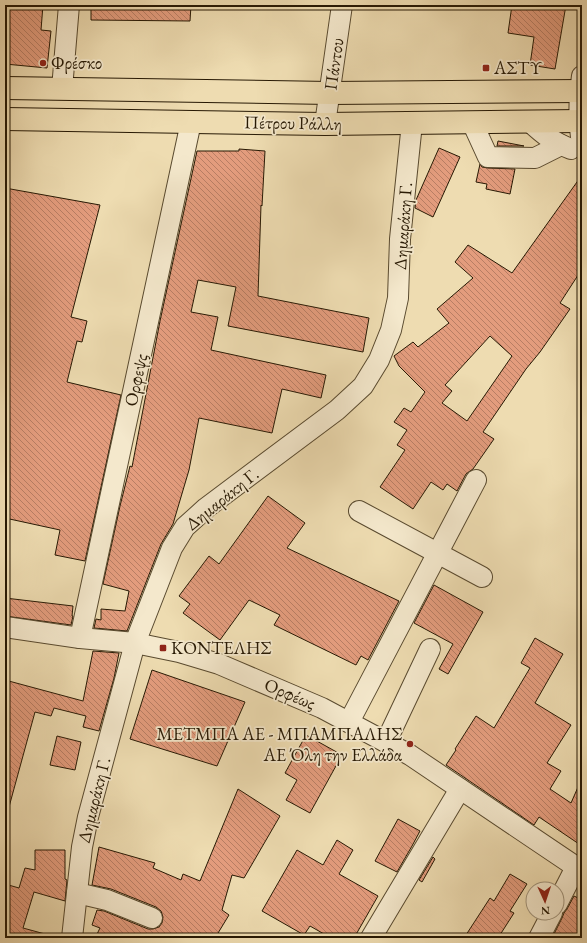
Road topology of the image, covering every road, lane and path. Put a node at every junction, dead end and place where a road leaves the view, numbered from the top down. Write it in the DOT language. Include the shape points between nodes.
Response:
graph roads {
  1 [pos="69,5"];
  2 [pos="342,5"];
  3 [pos="581,86"];
  4 [pos="5,88"];
  5 [pos="62,89"];
  6 [pos="330,93"];
  7 [pos="5,119"];
  8 [pos="581,121"];
  9 [pos="191,122"];
  10 [pos="472,122"];
  11 [pos="530,122"];
  12 [pos="412,123"];
  13 [pos="325,124"];
  14 [pos="582,143"];
  15 [pos="561,145"];
  16 [pos="582,153"];
  17 [pos="476,480"];
  18 [pos="359,511"];
  19 [pos="438,553"];
  20 [pos="482,577"];
  21 [pos="5,627"];
  22 [pos="80,638"];
  23 [pos="135,643"];
  24 [pos="430,649"];
  25 [pos="348,722"];
  26 [pos="386,742"];
  27 [pos="460,789"];
  28 [pos="579,869"];
  29 [pos="565,891"];
  30 [pos="77,893"];
  31 [pos="152,918"];
  32 [pos="548,921"];
  33 [pos="72,938"];
  34 [pos="371,938"];
  35 [pos="539,938"];
  1 -- 5 [label="street"];
  2 -- 6 [label="street, Πάντου"];
  3 -- 6 [label="main road, Πέτρου Ράλλη"];
  3 -- 8 [label="street"];
  4 -- 5 [label="main road, Πέτρου Ράλλη"];
  5 -- 6 [label="main road, Πέτρου Ράλλη"];
  6 -- 13 [label="street, Πάντου"];
  7 -- 9 [label="main road, Πέτρου Ράλλη"];
  8 -- 11 [label="main road, Πέτρου Ράλλη"];
  8 -- 14 [label="street"];
  9 -- 13 [label="main road, Πέτρου Ράλλη"];
  9 -- 22 [label="street, Ορφεψς"];
  10 -- 11 [label="main road, Πέτρου Ράλλη"];
  10 -- 12 [label="main road, Πέτρου Ράλλη"];
  10 -- 15 [label="street" via="488,157 535,158"];
  11 -- 15 [label="street"];
  12 -- 13 [label="main road, Πέτρου Ράλλη"];
  12 -- 23 [label="street, Δημαράκη Γ." via="400,239 398,298 391,330 379,360 363,386 337,410 206,508 185,527 172,548"];
  15 -- 16 [label="street"];
  17 -- 19 [label="street"];
  18 -- 19 [label="street"];
  19 -- 20 [label="street"];
  19 -- 25 [label="street"];
  21 -- 22 [label="street, Ορφέως"];
  22 -- 23 [label="street, Ορφέως"];
  23 -- 25 [label="street, Ορφέως" via="219,664 322,708"];
  23 -- 30 [label="street, Δημαράκη Γ." via="88,817"];
  24 -- 26 [label="street"];
  25 -- 26 [label="street, Ορφέως"];
  26 -- 27 [label="street, Ορφέως"];
  27 -- 28 [label="street, Ορφέως"];
  27 -- 34 [label="street"];
  28 -- 29 [label="street"];
  30 -- 31 [label="street" via="107,900"];
  30 -- 33 [label="street, Δημαράκη Γ."];
  32 -- 35 [label="street"];
}
